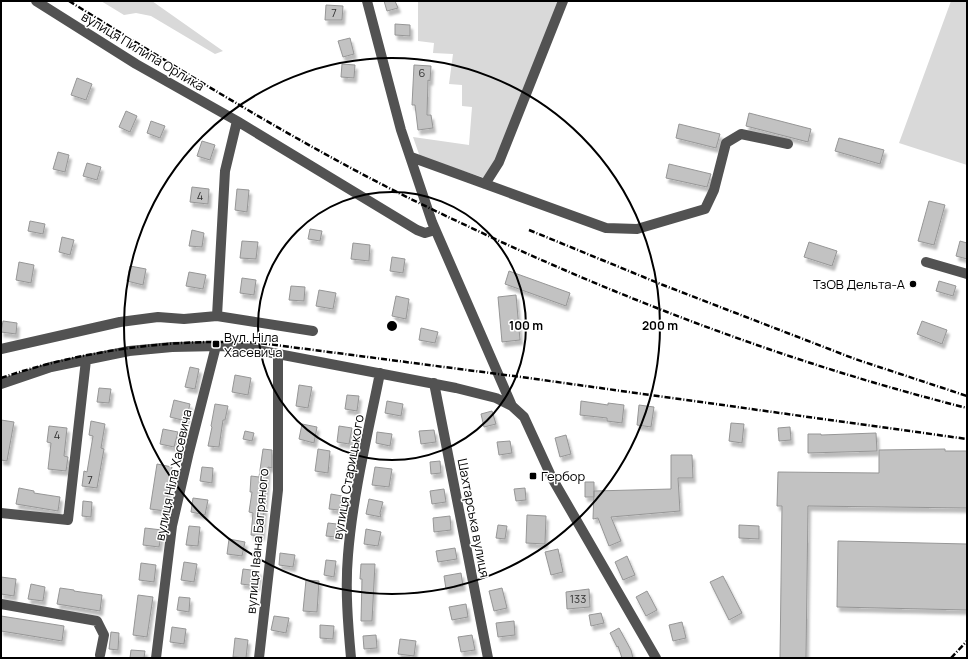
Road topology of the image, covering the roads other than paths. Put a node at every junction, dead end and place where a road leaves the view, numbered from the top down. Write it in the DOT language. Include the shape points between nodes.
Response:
graph roads {
  1 [pos="36,1"];
  2 [pos="367,1"];
  3 [pos="563,1"];
  4 [pos="237,121"];
  5 [pos="788,144"];
  6 [pos="411,156"];
  7 [pos="485,184"];
  8 [pos="434,226"];
  9 [pos="926,262"];
  10 [pos="967,274"];
  11 [pos="217,316"];
  12 [pos="313,331"];
  13 [pos="216,346"];
  14 [pos="1,350"];
  15 [pos="278,354"];
  16 [pos="86,360"];
  17 [pos="380,373"];
  18 [pos="434,383"];
  19 [pos="1,384"];
  20 [pos="512,406"];
  21 [pos="1,513"];
  22 [pos="1,604"];
  23 [pos="100,655"];
  24 [pos="156,658"];
  25 [pos="259,658"];
  26 [pos="351,658"];
  27 [pos="488,658"];
  28 [pos="656,658"];
  1 -- 4 [label="street, вулиця Пилипа Орлика" via="136,64"];
  2 -- 6 [label="street" via="401,130"];
  3 -- 7 [label="street" via="499,162"];
  4 -- 8 [label="street, вулиця Пилипа Орлика" via="417,230 425,233"];
  4 -- 11 [label="street" via="225,171"];
  5 -- 7 [label="street" via="741,134 726,143 714,190 705,209 637,229 606,228"];
  6 -- 7 [label="street"];
  6 -- 8 [label="street"];
  8 -- 20 [label="street"];
  9 -- 10 [label="street"];
  11 -- 12 [label="street"];
  11 -- 14 [label="street" via="184,319 158,317 120,322"];
  13 -- 15 [label="street"];
  13 -- 16 [label="street" via="172,347"];
  13 -- 24 [label="street, вулиця Ніла Хасевича" via="172,526"];
  15 -- 17 [label="street"];
  15 -- 25 [label="street, вулиця Івана Багряного" via="278,490"];
  16 -- 19 [label="street" via="51,367"];
  16 -- 21 [label="street" via="68,520"];
  17 -- 18 [label="street"];
  17 -- 26 [label="street, вулиця Старицького" via="354,499 348,556"];
  18 -- 20 [label="street" via="496,398"];
  18 -- 27 [label="street, Шахтарська вулиця"];
  20 -- 28 [label="street" via="524,417 552,478"];
  22 -- 23 [label="street" via="97,621 104,635"];
}
